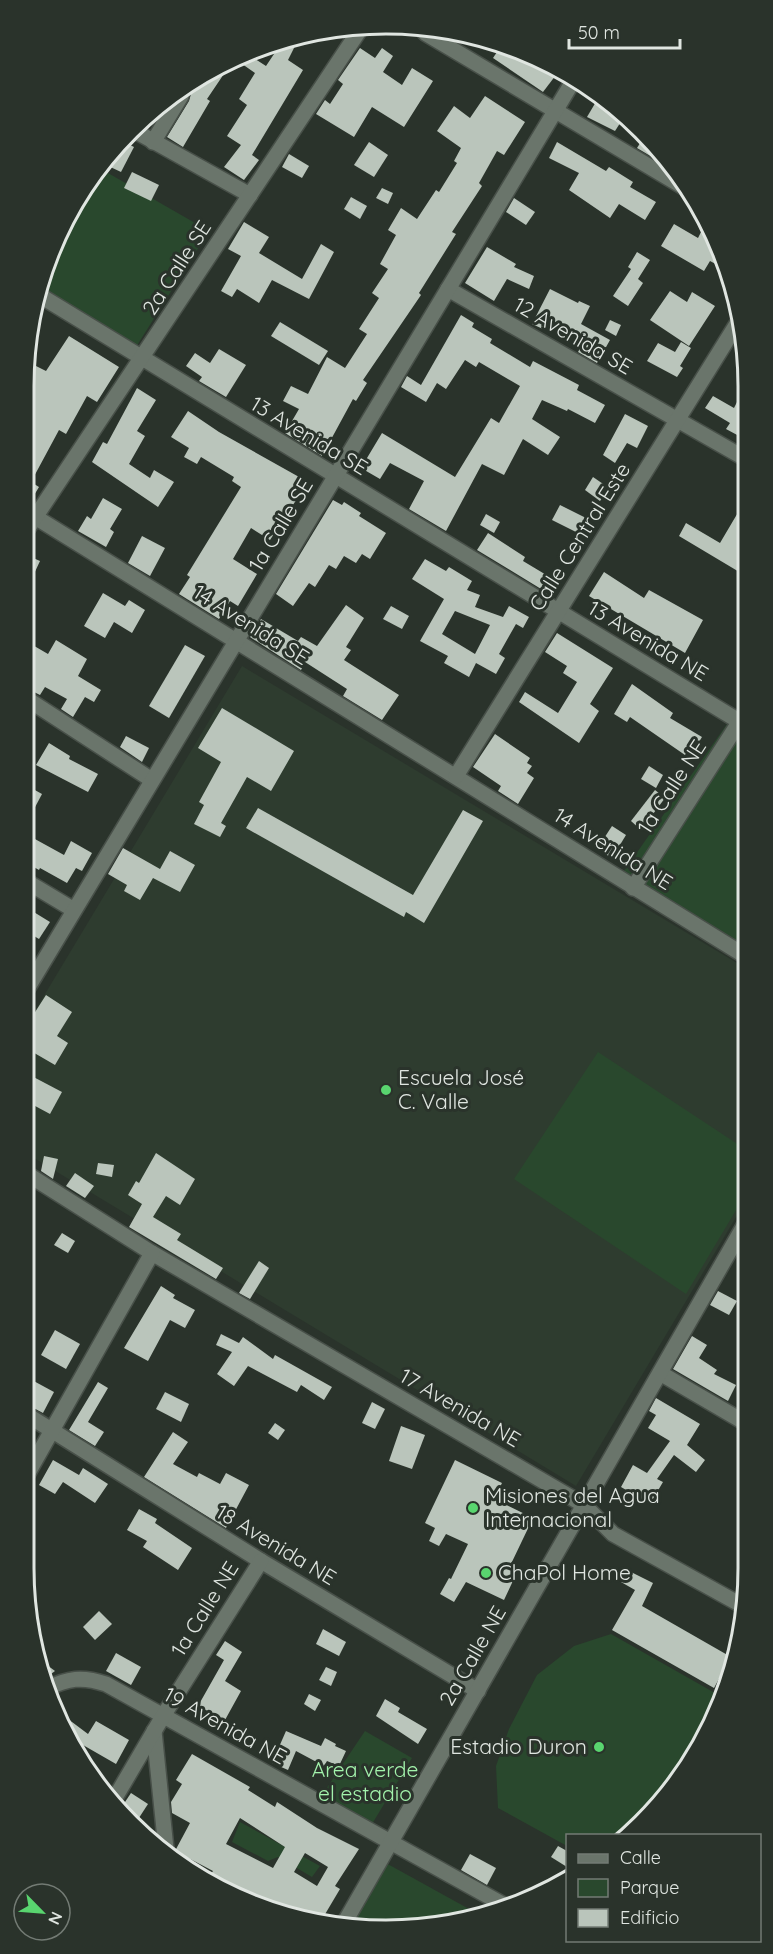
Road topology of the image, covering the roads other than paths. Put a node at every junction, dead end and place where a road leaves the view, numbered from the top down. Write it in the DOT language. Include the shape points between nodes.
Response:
graph roads {
  1 [pos="356,36"];
  2 [pos="433,38"];
  3 [pos="569,86"];
  4 [pos="176,104"];
  5 [pos="556,110"];
  6 [pos="141,135"];
  7 [pos="153,142"];
  8 [pos="663,168"];
  9 [pos="250,195"];
  10 [pos="448,288"];
  11 [pos="45,299"];
  12 [pos="733,329"];
  13 [pos="142,359"];
  14 [pos="677,420"];
  15 [pos="738,454"];
  16 [pos="335,476"];
  17 [pos="34,508"];
  18 [pos="34,515"];
  19 [pos="559,611"];
  20 [pos="236,641"];
  21 [pos="34,703"];
  22 [pos="738,715"];
  23 [pos="738,728"];
  24 [pos="456,776"];
  25 [pos="152,780"];
  26 [pos="34,886"];
  27 [pos="633,888"];
  28 [pos="74,910"];
  29 [pos="738,952"];
  30 [pos="34,977"];
  31 [pos="34,1178"];
  32 [pos="738,1236"];
  33 [pos="152,1253"];
  34 [pos="660,1373"];
  35 [pos="738,1419"];
  36 [pos="34,1420"];
  37 [pos="53,1432"];
  38 [pos="34,1463"];
  39 [pos="584,1505"];
  40 [pos="261,1561"];
  41 [pos="736,1602"];
  42 [pos="54,1685"];
  43 [pos="478,1691"];
  44 [pos="163,1716"];
  45 [pos="154,1731"];
  46 [pos="117,1794"];
  47 [pos="165,1841"];
  48 [pos="391,1842"];
  49 [pos="498,1902"];
  50 [pos="348,1917"];
  1 -- 9 [label="street, 2a Calle SE"];
  2 -- 5 [label="street"];
  3 -- 5 [label="street, 1a Calle SE"];
  4 -- 7 [label="street"];
  5 -- 8 [label="street"];
  5 -- 10 [label="street, 1a Calle SE"];
  6 -- 7 [label="street"];
  7 -- 9 [label="street"];
  9 -- 13 [label="street, 2a Calle SE"];
  10 -- 14 [label="street, 12 Avenida SE"];
  10 -- 16 [label="street, 1a Calle SE"];
  11 -- 13 [label="street, 13 Avenida SE"];
  12 -- 14 [label="street, Calle Central Este"];
  13 -- 16 [label="street, 13 Avenida SE"];
  13 -- 17 [label="street, 2a Calle SE"];
  14 -- 15 [label="street, 12 Avenida SE"];
  14 -- 19 [label="street, Calle Central Este"];
  16 -- 19 [label="street, 13 Avenida SE"];
  16 -- 20 [label="street, 1a Calle SE"];
  18 -- 20 [label="street, 14 Avenida SE"];
  19 -- 22 [label="street, 13 Avenida NE"];
  19 -- 24 [label="street, Calle Central Este"];
  20 -- 24 [label="street, 14 Avenida SE"];
  20 -- 25 [label="street, 1a Calle SE"];
  21 -- 25 [label="street"];
  23 -- 27 [label="street, 1a Calle NE"];
  24 -- 27 [label="street, 14 Avenida NE"];
  25 -- 28 [label="street, 1a Calle SE"];
  26 -- 28 [label="street"];
  27 -- 29 [label="street, 14 Avenida NE"];
  28 -- 30 [label="street, 1a Calle SE"];
  31 -- 33 [label="street, 17 Avenida NE"];
  32 -- 34 [label="street, 2a Calle NE"];
  33 -- 37 [label="street"];
  33 -- 39 [label="street, 17 Avenida NE"];
  34 -- 35 [label="street"];
  34 -- 39 [label="street, 2a Calle NE"];
  36 -- 37 [label="street, 18 Avenida NE"];
  37 -- 38 [label="street"];
  37 -- 40 [label="street, 18 Avenida NE"];
  39 -- 41 [label="street, 17 Avenida NE" via="613,1534"];
  39 -- 43 [label="street, 2a Calle NE"];
  40 -- 43 [label="street, 18 Avenida NE"];
  40 -- 44 [label="street, 1a Calle NE"];
  42 -- 44 [label="street, 19 Avenida NE" via="68,1678 87,1678 106,1684"];
  43 -- 48 [label="street, 2a Calle NE"];
  44 -- 45 [label="street, 1a Calle NE"];
  44 -- 48 [label="street, 19 Avenida NE"];
  45 -- 46 [label="street, 1a Calle NE"];
  45 -- 47 [label="street"];
  48 -- 49 [label="street, 19 Avenida NE"];
  48 -- 50 [label="street, 2a Calle NE"];
}
